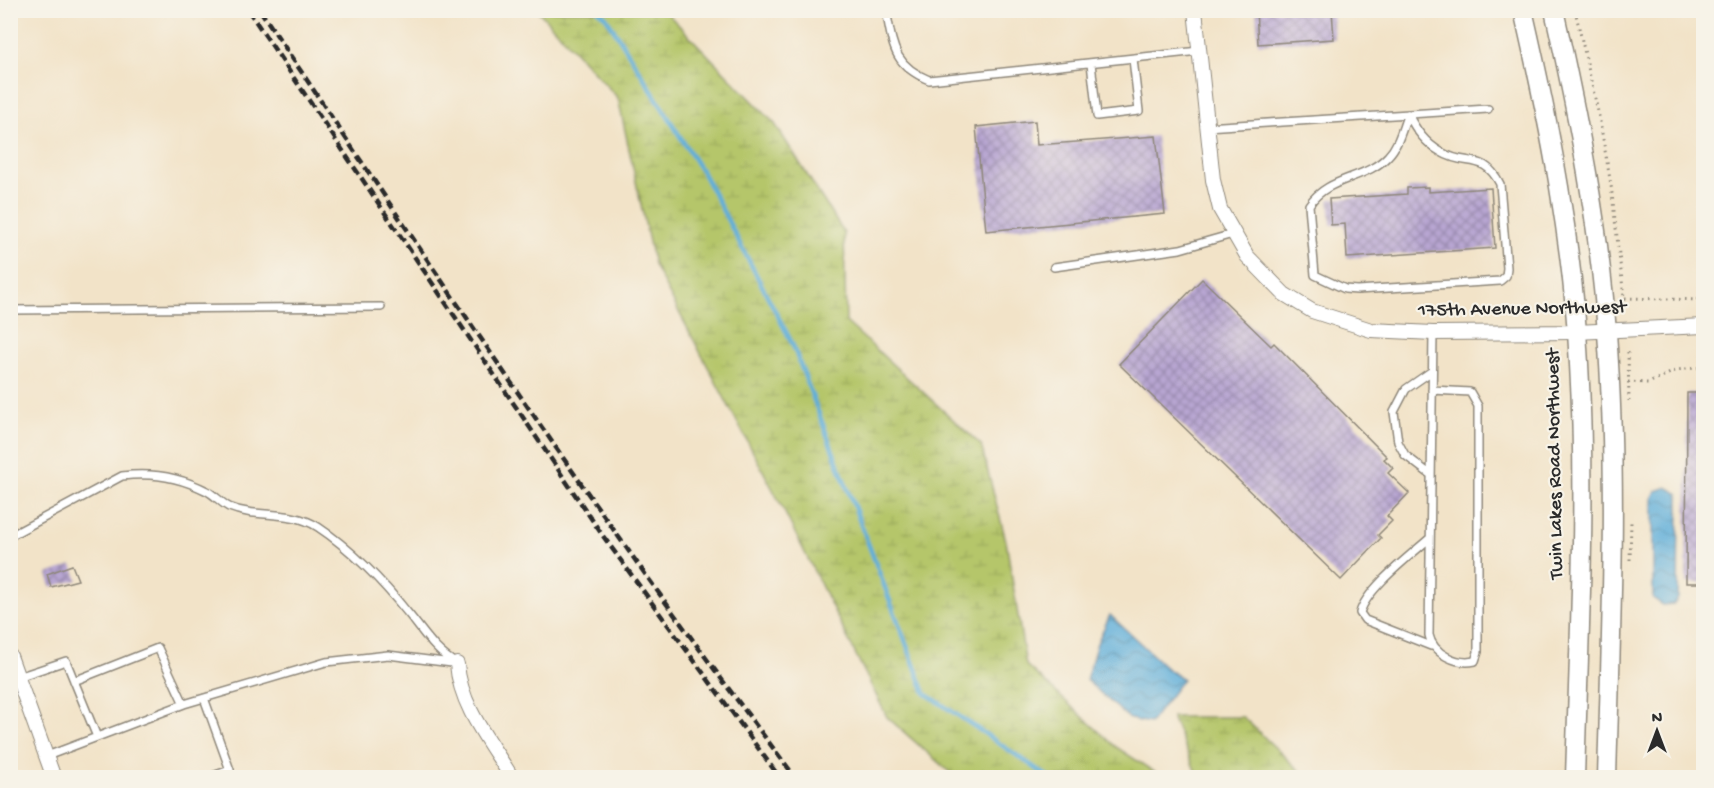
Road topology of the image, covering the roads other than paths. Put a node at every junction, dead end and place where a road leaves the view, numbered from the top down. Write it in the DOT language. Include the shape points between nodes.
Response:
graph roads {
  1 [pos="886,10"];
  2 [pos="1195,10"];
  3 [pos="1523,10"];
  4 [pos="1554,10"];
  5 [pos="1199,51"];
  6 [pos="1133,58"];
  7 [pos="1091,63"];
  8 [pos="1488,109"];
  9 [pos="1408,114"];
  10 [pos="1206,127"];
  11 [pos="1233,234"];
  12 [pos="1054,267"];
  13 [pos="381,307"];
  14 [pos="10,310"];
  15 [pos="1704,326"];
  16 [pos="1607,330"];
  17 [pos="1576,332"];
  18 [pos="1433,333"];
  19 [pos="1432,371"];
  20 [pos="1432,390"];
  21 [pos="1431,475"];
  22 [pos="10,536"];
  23 [pos="1430,538"];
  24 [pos="1431,646"];
  25 [pos="10,656"];
  26 [pos="457,664"];
  27 [pos="14,678"];
  28 [pos="74,681"];
  29 [pos="204,698"];
  30 [pos="184,704"];
  31 [pos="97,737"];
  32 [pos="46,756"];
  33 [pos="54,777"];
  34 [pos="207,777"];
  35 [pos="512,777"];
  36 [pos="1575,777"];
  37 [pos="1607,777"];
  1 -- 7 [label="lane" via="893,48 910,72 929,80"];
  2 -- 5 [label="street, 175th Avenue Northwest"];
  3 -- 17 [label="street, Twin Lakes Road Northwest" via="1565,225"];
  4 -- 16 [label="street" via="1585,150"];
  5 -- 6 [label="lane"];
  5 -- 10 [label="street, 175th Avenue Northwest"];
  6 -- 7 [label="lane"];
  6 -- 7 [label="lane" via="1139,111 1118,114 1097,116"];
  8 -- 9 [label="lane"];
  9 -- 9 [label="lane" via="1418,133 1442,153 1479,162 1495,174 1500,184 1508,267 1500,281 1357,290 1315,275 1309,205 1326,187 1387,158"];
  9 -- 10 [label="lane"];
  10 -- 11 [label="street, 175th Avenue Northwest" via="1212,180 1220,209"];
  11 -- 12 [label="lane" via="1180,249"];
  11 -- 18 [label="street, 175th Avenue Northwest" via="1247,256 1284,294 1312,311 1371,330"];
  13 -- 14 [label="lane"];
  15 -- 16 [label="street, 175th Avenue Northwest"];
  16 -- 17 [label="street, 175th Avenue Northwest"];
  16 -- 37 [label="street" via="1613,527"];
  17 -- 18 [label="street, 175th Avenue Northwest"];
  17 -- 36 [label="street, Twin Lakes Road Northwest" via="1582,457"];
  18 -- 19 [label="lane"];
  19 -- 20 [label="lane"];
  19 -- 21 [label="lane" via="1406,389 1394,412 1398,442 1405,455"];
  20 -- 21 [label="lane"];
  20 -- 24 [label="lane" via="1470,392 1478,406 1478,652 1475,661 1465,663"];
  21 -- 23 [label="lane"];
  22 -- 26 [label="lane" via="122,476 141,474 180,480 209,492 227,506 251,514 285,514 318,527 382,582 440,654"];
  23 -- 24 [label="lane"];
  23 -- 24 [label="lane" via="1371,594 1360,613 1365,620"];
  25 -- 27 [label="street"];
  26 -- 29 [label="lane" via="388,655 342,659"];
  26 -- 35 [label="street" via="463,695"];
  27 -- 28 [label="lane" via="66,661"];
  27 -- 32 [label="street"];
  28 -- 30 [label="lane" via="158,648"];
  28 -- 31 [label="lane"];
  29 -- 30 [label="lane"];
  29 -- 34 [label="lane" via="230,770"];
  30 -- 31 [label="lane"];
  31 -- 32 [label="lane"];
  32 -- 33 [label="street"];
}
